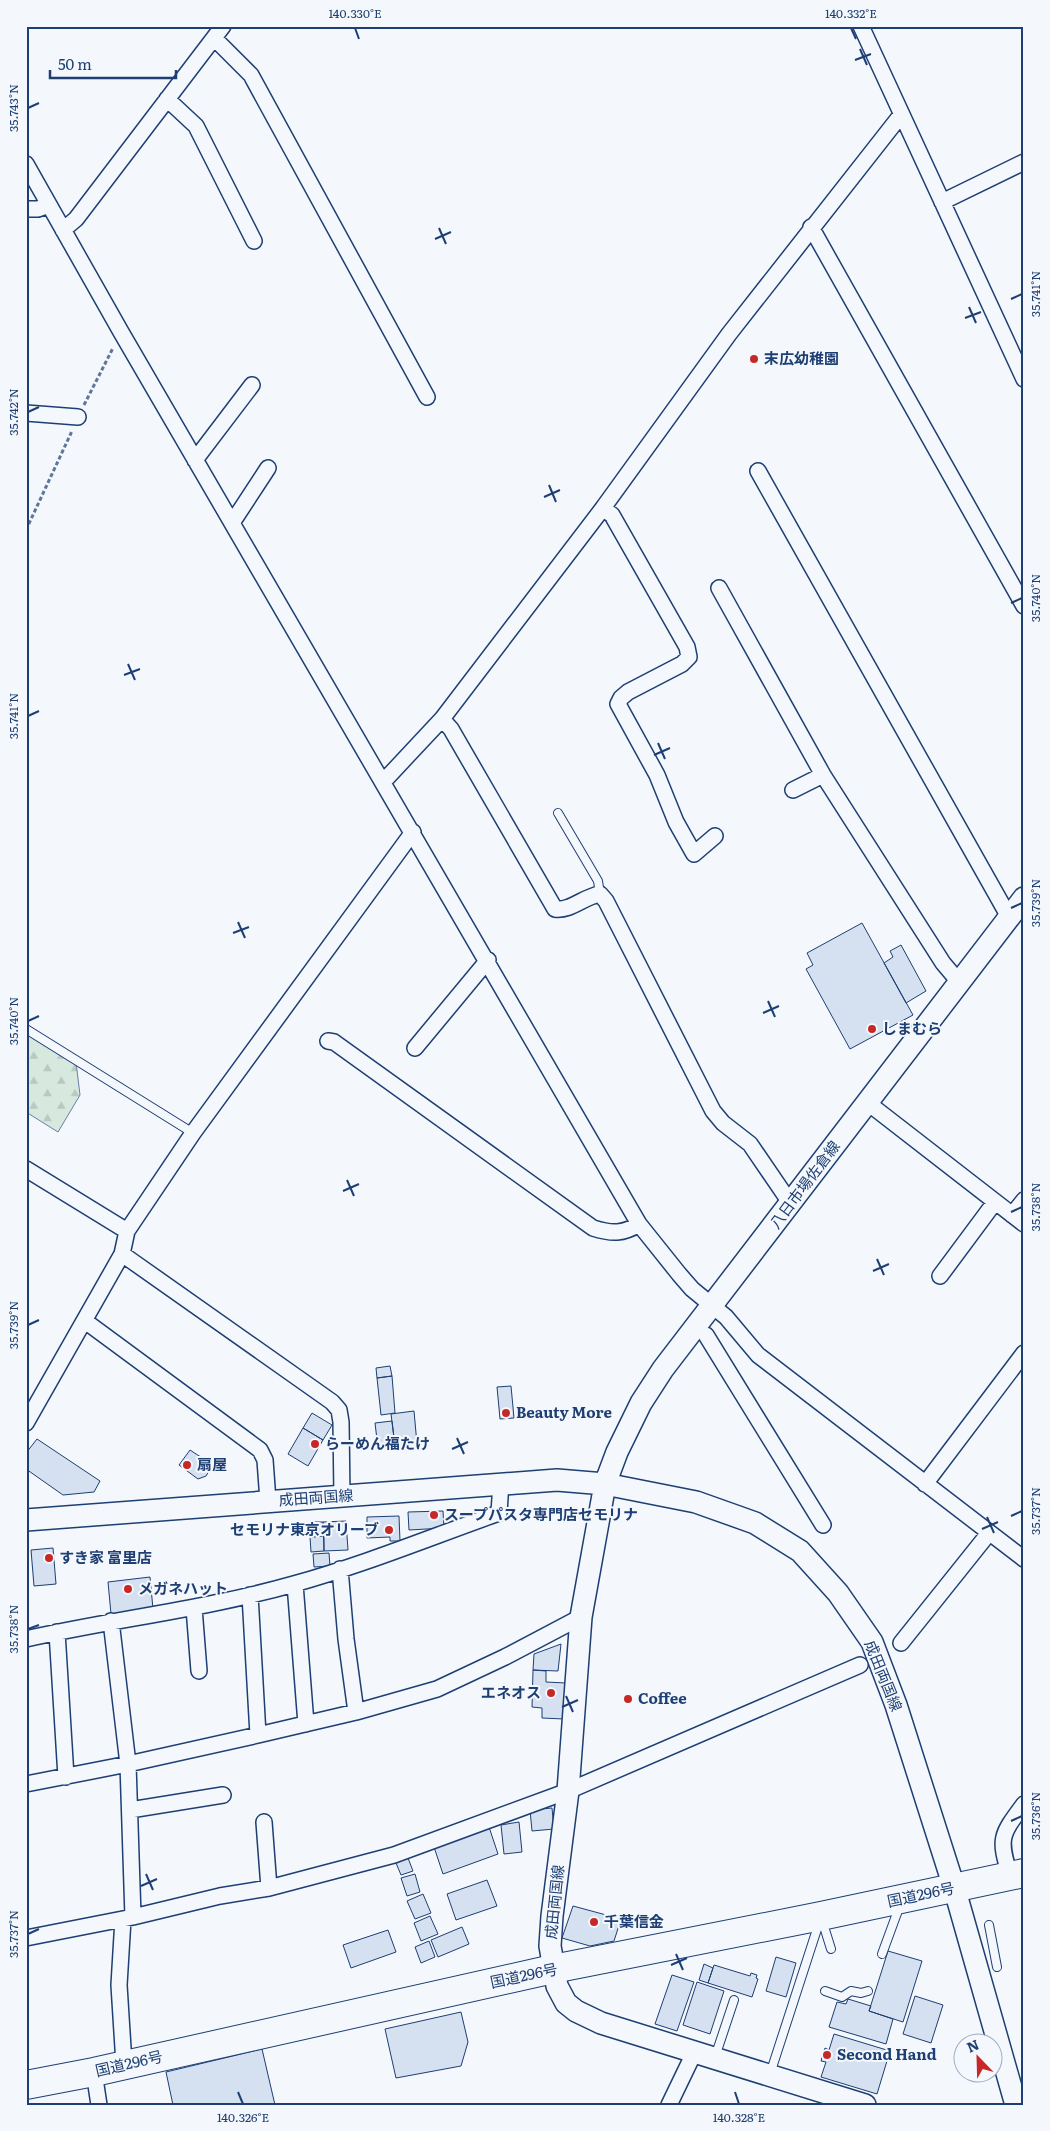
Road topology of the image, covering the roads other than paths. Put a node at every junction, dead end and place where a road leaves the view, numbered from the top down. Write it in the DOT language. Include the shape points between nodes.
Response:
graph roads {
  1 [pos="861,26"];
  2 [pos="219,32"];
  3 [pos="167,99"];
  4 [pos="901,115"];
  5 [pos="1024,162"];
  6 [pos="26,164"];
  7 [pos="47,202"];
  8 [pos="942,202"];
  9 [pos="26,209"];
  10 [pos="811,227"];
  11 [pos="63,230"];
  12 [pos="254,241"];
  13 [pos="1024,379"];
  14 [pos="252,385"];
  15 [pos="427,397"];
  16 [pos="26,414"];
  17 [pos="78,417"];
  18 [pos="195,460"];
  19 [pos="268,468"];
  20 [pos="758,470"];
  21 [pos="603,508"];
  22 [pos="232,523"];
  23 [pos="719,588"];
  24 [pos="1024,606"];
  25 [pos="442,718"];
  26 [pos="822,775"];
  27 [pos="383,782"];
  28 [pos="793,790"];
  29 [pos="558,813"];
  30 [pos="413,832"];
  31 [pos="715,836"];
  32 [pos="600,894"];
  33 [pos="1024,898"];
  34 [pos="1009,917"];
  35 [pos="488,960"];
  36 [pos="959,982"];
  37 [pos="26,1029"];
  38 [pos="328,1041"];
  39 [pos="415,1048"];
  40 [pos="868,1103"];
  41 [pos="193,1133"];
  42 [pos="26,1169"];
  43 [pos="1024,1200"];
  44 [pos="995,1202"];
  45 [pos="791,1204"];
  46 [pos="1018,1220"];
  47 [pos="639,1224"];
  48 [pos="127,1231"];
  49 [pos="122,1254"];
  50 [pos="940,1276"];
  51 [pos="713,1304"];
  52 [pos="85,1321"];
  53 [pos="706,1335"];
  54 [pos="1024,1353"];
  55 [pos="26,1423"];
  56 [pos="501,1482"];
  57 [pos="605,1484"];
  58 [pos="925,1484"];
  59 [pos="342,1496"];
  60 [pos="268,1501"];
  61 [pos="26,1520"];
  62 [pos="823,1525"];
  63 [pos="989,1533"];
  64 [pos="1024,1559"];
  65 [pos="340,1569"];
  66 [pos="295,1584"];
  67 [pos="250,1596"];
  68 [pos="194,1608"];
  69 [pos="581,1617"];
  70 [pos="111,1621"];
  71 [pos="56,1632"];
  72 [pos="26,1639"];
  73 [pos="901,1643"];
  74 [pos="860,1665"];
  75 [pos="199,1671"];
  76 [pos="356,1712"];
  77 [pos="306,1724"];
  78 [pos="258,1735"];
  79 [pos="128,1764"];
  80 [pos="66,1777"];
  81 [pos="26,1784"];
  82 [pos="568,1792"];
  83 [pos="223,1795"];
  84 [pos="1024,1804"];
  85 [pos="130,1810"];
  86 [pos="264,1822"];
  87 [pos="1017,1874"];
  88 [pos="954,1887"];
  89 [pos="269,1888"];
  90 [pos="903,1898"];
  91 [pos="821,1916"];
  92 [pos="128,1918"];
  93 [pos="989,1925"];
  94 [pos="26,1938"];
  95 [pos="831,1949"];
  96 [pos="882,1954"];
  97 [pos="998,1966"];
  98 [pos="553,1969"];
  99 [pos="825,1991"];
  100 [pos="868,1991"];
  101 [pos="734,2000"];
  102 [pos="705,2054"];
  103 [pos="124,2064"];
  104 [pos="94,2072"];
  105 [pos="770,2075"];
  106 [pos="26,2085"];
  107 [pos="99,2105"];
  108 [pos="669,2105"];
  109 [pos="865,2105"];
  110 [pos="1016,2105"];
  1 -- 4 [label="street"];
  2 -- 3 [label="street"];
  2 -- 15 [label="street" via="251,75"];
  3 -- 11 [label="street" via="76,219"];
  3 -- 12 [label="street" via="196,126"];
  4 -- 8 [label="street"];
  4 -- 10 [label="street"];
  5 -- 8 [label="street"];
  6 -- 7 [label="street"];
  7 -- 9 [label="street" via="46,206"];
  7 -- 11 [label="street"];
  8 -- 13 [label="street"];
  10 -- 21 [label="street"];
  10 -- 24 [label="street"];
  11 -- 18 [label="street"];
  14 -- 18 [label="street"];
  16 -- 17 [label="street"];
  18 -- 22 [label="street"];
  19 -- 22 [label="street"];
  20 -- 34 [label="street"];
  21 -- 25 [label="street"];
  21 -- 31 [label="street" via="612,515 687,647 689,657 682,664 628,692 618,704 657,775 676,822 694,854"];
  22 -- 27 [label="street"];
  23 -- 26 [label="street"];
  25 -- 27 [label="street"];
  25 -- 32 [label="street" via="554,909 564,910"];
  26 -- 28 [label="street"];
  26 -- 36 [label="street" via="943,964"];
  27 -- 30 [label="street"];
  29 -- 32 [label="lane" via="598,881"];
  30 -- 35 [label="street"];
  30 -- 41 [label="street"];
  32 -- 45 [label="street" via="713,1112 750,1144"];
  33 -- 34 [label="main road, 八日市場佐倉線"];
  34 -- 36 [label="main road, 八日市場佐倉線"];
  35 -- 39 [label="street"];
  35 -- 47 [label="street"];
  36 -- 40 [label="main road, 八日市場佐倉線"];
  37 -- 41 [label="lane"];
  38 -- 47 [label="street" via="334,1042 593,1228 616,1234 627,1232"];
  40 -- 44 [label="street"];
  40 -- 45 [label="main road, 八日市場佐倉線"];
  41 -- 48 [label="street"];
  42 -- 48 [label="street"];
  43 -- 46 [label="street"];
  44 -- 46 [label="street"];
  44 -- 50 [label="street"];
  45 -- 51 [label="main road, 八日市場佐倉線"];
  47 -- 51 [label="street" via="692,1289"];
  48 -- 49 [label="street"];
  49 -- 52 [label="street"];
  49 -- 59 [label="street" via="332,1402 339,1410 341,1422"];
  51 -- 57 [label="main road, 八日市場佐倉線" via="641,1403"];
  51 -- 58 [label="street" via="758,1354"];
  52 -- 55 [label="street"];
  52 -- 60 [label="street" via="260,1450 265,1460"];
  53 -- 62 [label="street"];
  54 -- 58 [label="street"];
  56 -- 57 [label="main road, 成田両国線" via="557,1480"];
  56 -- 59 [label="main road, 成田両国線"];
  56 -- 65 [label="street" via="499,1513"];
  57 -- 69 [label="main road, 成田両国線"];
  57 -- 88 [label="main road, 成田両国線" via="696,1502 755,1523 800,1551 838,1593 872,1642 896,1705"];
  58 -- 63 [label="street"];
  59 -- 60 [label="main road, 成田両国線"];
  60 -- 61 [label="main road, 成田両国線"];
  63 -- 64 [label="street"];
  63 -- 73 [label="street"];
  65 -- 66 [label="street"];
  65 -- 76 [label="street"];
  66 -- 67 [label="street"];
  66 -- 77 [label="street"];
  67 -- 68 [label="street"];
  67 -- 78 [label="street"];
  68 -- 70 [label="street"];
  68 -- 75 [label="street"];
  69 -- 76 [label="street" via="437,1689"];
  69 -- 82 [label="main road, 成田両国線"];
  70 -- 71 [label="street"];
  70 -- 79 [label="street"];
  71 -- 72 [label="street"];
  71 -- 80 [label="street"];
  74 -- 82 [label="street"];
  76 -- 77 [label="street"];
  77 -- 78 [label="street"];
  78 -- 79 [label="street"];
  79 -- 80 [label="street"];
  79 -- 85 [label="street"];
  80 -- 81 [label="street"];
  82 -- 89 [label="street" via="394,1855"];
  82 -- 98 [label="main road, 成田両国線" via="552,1916 550,1946"];
  83 -- 85 [label="street"];
  84 -- 87 [label="street" via="1003,1835 1002,1852"];
  85 -- 92 [label="street"];
  86 -- 89 [label="street"];
  87 -- 88 [label="highway, 国道296号"];
  88 -- 90 [label="highway, 国道296号"];
  88 -- 110 [label="main road, 成田両国線"];
  89 -- 92 [label="street"];
  90 -- 91 [label="highway, 国道296号"];
  90 -- 96 [label="lane"];
  91 -- 95 [label="lane"];
  91 -- 98 [label="highway, 国道296号"];
  91 -- 105 [label="lane"];
  92 -- 94 [label="street"];
  92 -- 103 [label="street" via="119,1985"];
  93 -- 97 [label="lane"];
  98 -- 102 [label="main road, 成田両国線" via="566,2003 576,2011 601,2022"];
  98 -- 103 [label="highway, 国道296号"];
  99 -- 100 [label="lane" via="842,1997 851,1991"];
  101 -- 102 [label="lane"];
  102 -- 105 [label="main road, 成田両国線"];
  102 -- 108 [label="street"];
  103 -- 104 [label="highway, 国道296号"];
  104 -- 106 [label="highway, 国道296号"];
  104 -- 107 [label="street"];
  105 -- 109 [label="main road, 成田両国線" via="800,2080"];
}
